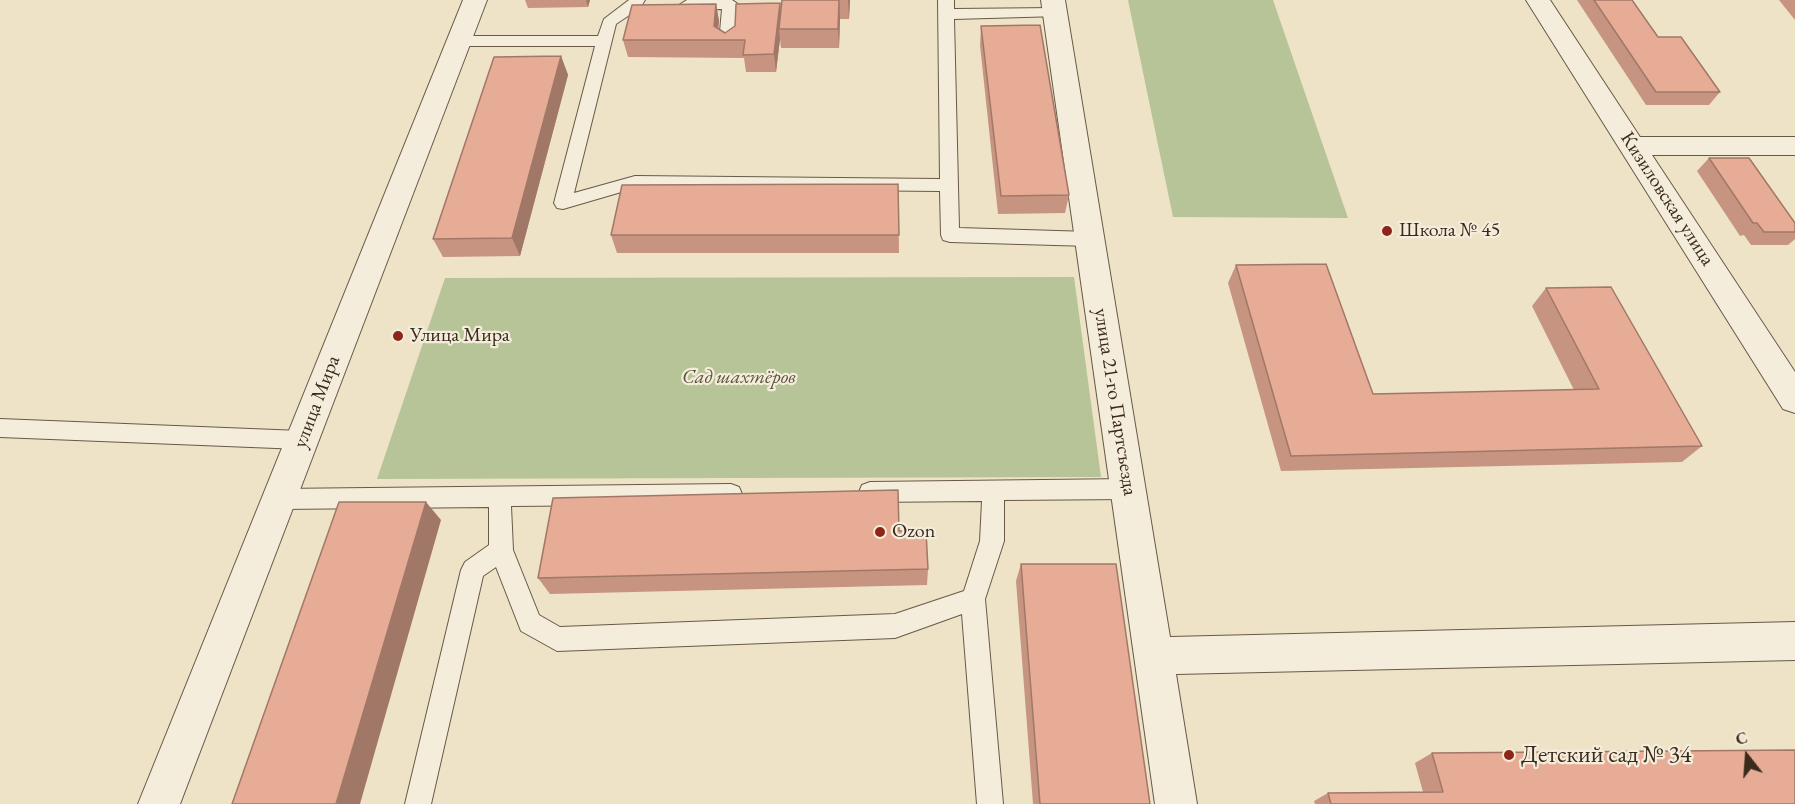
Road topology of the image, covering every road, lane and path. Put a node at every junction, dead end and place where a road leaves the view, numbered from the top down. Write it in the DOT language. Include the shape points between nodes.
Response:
graph roads {
  1 [pos="475,0"];
  2 [pos="1539,0"];
  3 [pos="735,2"];
  4 [pos="640,4"];
  5 [pos="671,5"];
  6 [pos="1054,6"];
  7 [pos="946,7"];
  8 [pos="459,41"];
  9 [pos="604,41"];
  10 [pos="727,43"];
  11 [pos="1633,146"];
  12 [pos="1795,146"];
  13 [pos="949,185"];
  14 [pos="1090,239"];
  15 [pos="1795,399"];
  16 [pos="0,428"];
  17 [pos="301,440"];
  18 [pos="1129,489"];
  19 [pos="993,491"];
  20 [pos="852,492"];
  21 [pos="758,493"];
  22 [pos="500,496"];
  23 [pos="279,499"];
  24 [pos="501,550"];
  25 [pos="973,599"];
  26 [pos="1795,642"];
  27 [pos="1152,656"];
  28 [pos="159,804"];
  29 [pos="418,804"];
  30 [pos="990,804"];
  31 [pos="1176,804"];
  1 -- 8 [label="street, улица Мира"];
  2 -- 11 [label="street, Кизиловская улица"];
  3 -- 5 [label="lane"];
  3 -- 10 [label="lane"];
  4 -- 9 [label="lane" via="609,22"];
  6 -- 7 [label="lane"];
  6 -- 14 [label="street, улица 21-го Партсъезда"];
  7 -- 13 [label="lane"];
  8 -- 9 [label="lane"];
  8 -- 17 [label="street, улица Мира"];
  9 -- 13 [label="lane" via="563,203 635,182"];
  11 -- 12 [label="street"];
  11 -- 15 [label="street, Кизиловская улица"];
  13 -- 14 [label="lane" via="950,235"];
  14 -- 18 [label="street, улица 21-го Партсъезда"];
  16 -- 17 [label="lane"];
  17 -- 23 [label="street, улица Мира"];
  18 -- 19 [label="lane"];
  18 -- 27 [label="street, улица 21-го Партсъезда"];
  19 -- 20 [label="lane"];
  19 -- 25 [label="lane" via="992,541"];
  21 -- 22 [label="lane"];
  22 -- 23 [label="lane"];
  22 -- 24 [label="lane"];
  23 -- 28 [label="street, улица Мира"];
  24 -- 25 [label="lane" via="530,623 558,639 895,626"];
  24 -- 29 [label="lane" via="473,570"];
  25 -- 30 [label="lane"];
  26 -- 27 [label="street"];
  27 -- 31 [label="street, улица 21-го Партсъезда"];
}
